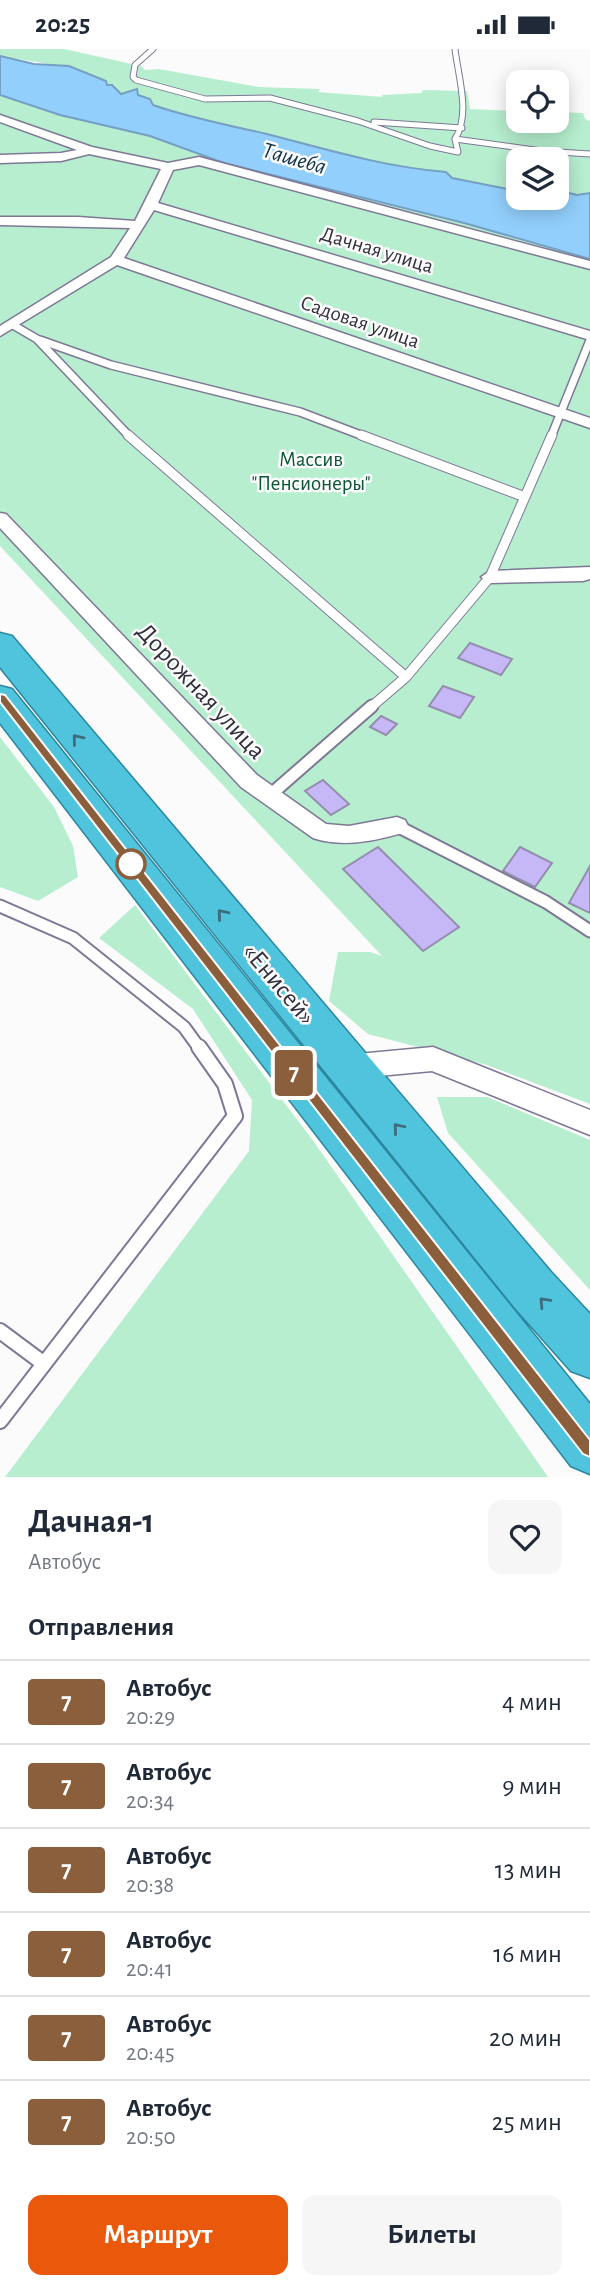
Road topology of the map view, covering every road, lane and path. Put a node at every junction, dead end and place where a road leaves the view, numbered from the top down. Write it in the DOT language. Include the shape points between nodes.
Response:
graph roads {
  1 [pos="153,49"];
  2 [pos="455,49"];
  3 [pos="0,118"];
  4 [pos="358,121"];
  5 [pos="462,128"];
  6 [pos="455,139"];
  7 [pos="89,150"];
  8 [pos="590,154"];
  9 [pos="0,159"];
  10 [pos="168,167"];
  11 [pos="151,205"];
  12 [pos="0,221"];
  13 [pos="139,225"];
  14 [pos="116,260"];
  15 [pos="590,265"];
  16 [pos="4,326"];
  17 [pos="590,338"];
  18 [pos="37,339"];
  19 [pos="561,414"];
  20 [pos="590,423"];
  21 [pos="525,497"];
  22 [pos="0,519"];
  23 [pos="590,573"];
  24 [pos="490,577"];
  25 [pos="0,644"];
  26 [pos="406,677"];
  27 [pos="0,698"];
  28 [pos="270,796"];
  29 [pos="397,826"];
  30 [pos="0,906"];
  31 [pos="590,931"];
  32 [pos="347,1067"];
  33 [pos="590,1123"];
  34 [pos="1,1333"];
  35 [pos="590,1352"];
  36 [pos="43,1363"];
  37 [pos="0,1421"];
  38 [pos="590,1447"];
  1 -- 4 [label="lane" via="135,65 136,81 205,99 270,98"];
  2 -- 5 [label="lane"];
  3 -- 7 [label="street"];
  4 -- 5 [label="lane"];
  4 -- 6 [label="lane" via="458,152"];
  5 -- 6 [label="lane"];
  6 -- 8 [label="lane"];
  7 -- 9 [label="street" via="61,157"];
  7 -- 10 [label="street"];
  10 -- 11 [label="street"];
  10 -- 15 [label="street" via="199,161"];
  11 -- 13 [label="street"];
  11 -- 17 [label="street, Дачная улица"];
  12 -- 13 [label="street"];
  13 -- 14 [label="street"];
  14 -- 16 [label="street"];
  14 -- 19 [label="street, Садовая улица"];
  16 -- 18 [label="lane"];
  17 -- 19 [label="lane"];
  18 -- 21 [label="lane" via="111,365 300,412"];
  18 -- 26 [label="lane" via="117,426"];
  19 -- 20 [label="street, Садовая улица"];
  19 -- 21 [label="lane"];
  21 -- 24 [label="lane"];
  22 -- 28 [label="street, Дорожная улица" via="249,781"];
  23 -- 24 [label="street"];
  24 -- 26 [label="lane"];
  32 -- 25 [label="highway, «Енисей», one-way"];
  26 -- 28 [label="lane"];
  27 -- 38 [label="highway, «Енисей»"];
  28 -- 29 [label="street, Дорожная улица" via="321,832 349,835"];
  29 -- 31 [label="lane" via="546,902"];
  30 -- 36 [label="lane" via="73,938 184,1027 225,1084 236,1116"];
  32 -- 33 [label="street" via="433,1059"];
  35 -- 32 [label="highway, «Енисей», one-way"];
  34 -- 36 [label="lane"];
  36 -- 37 [label="lane"];
}
